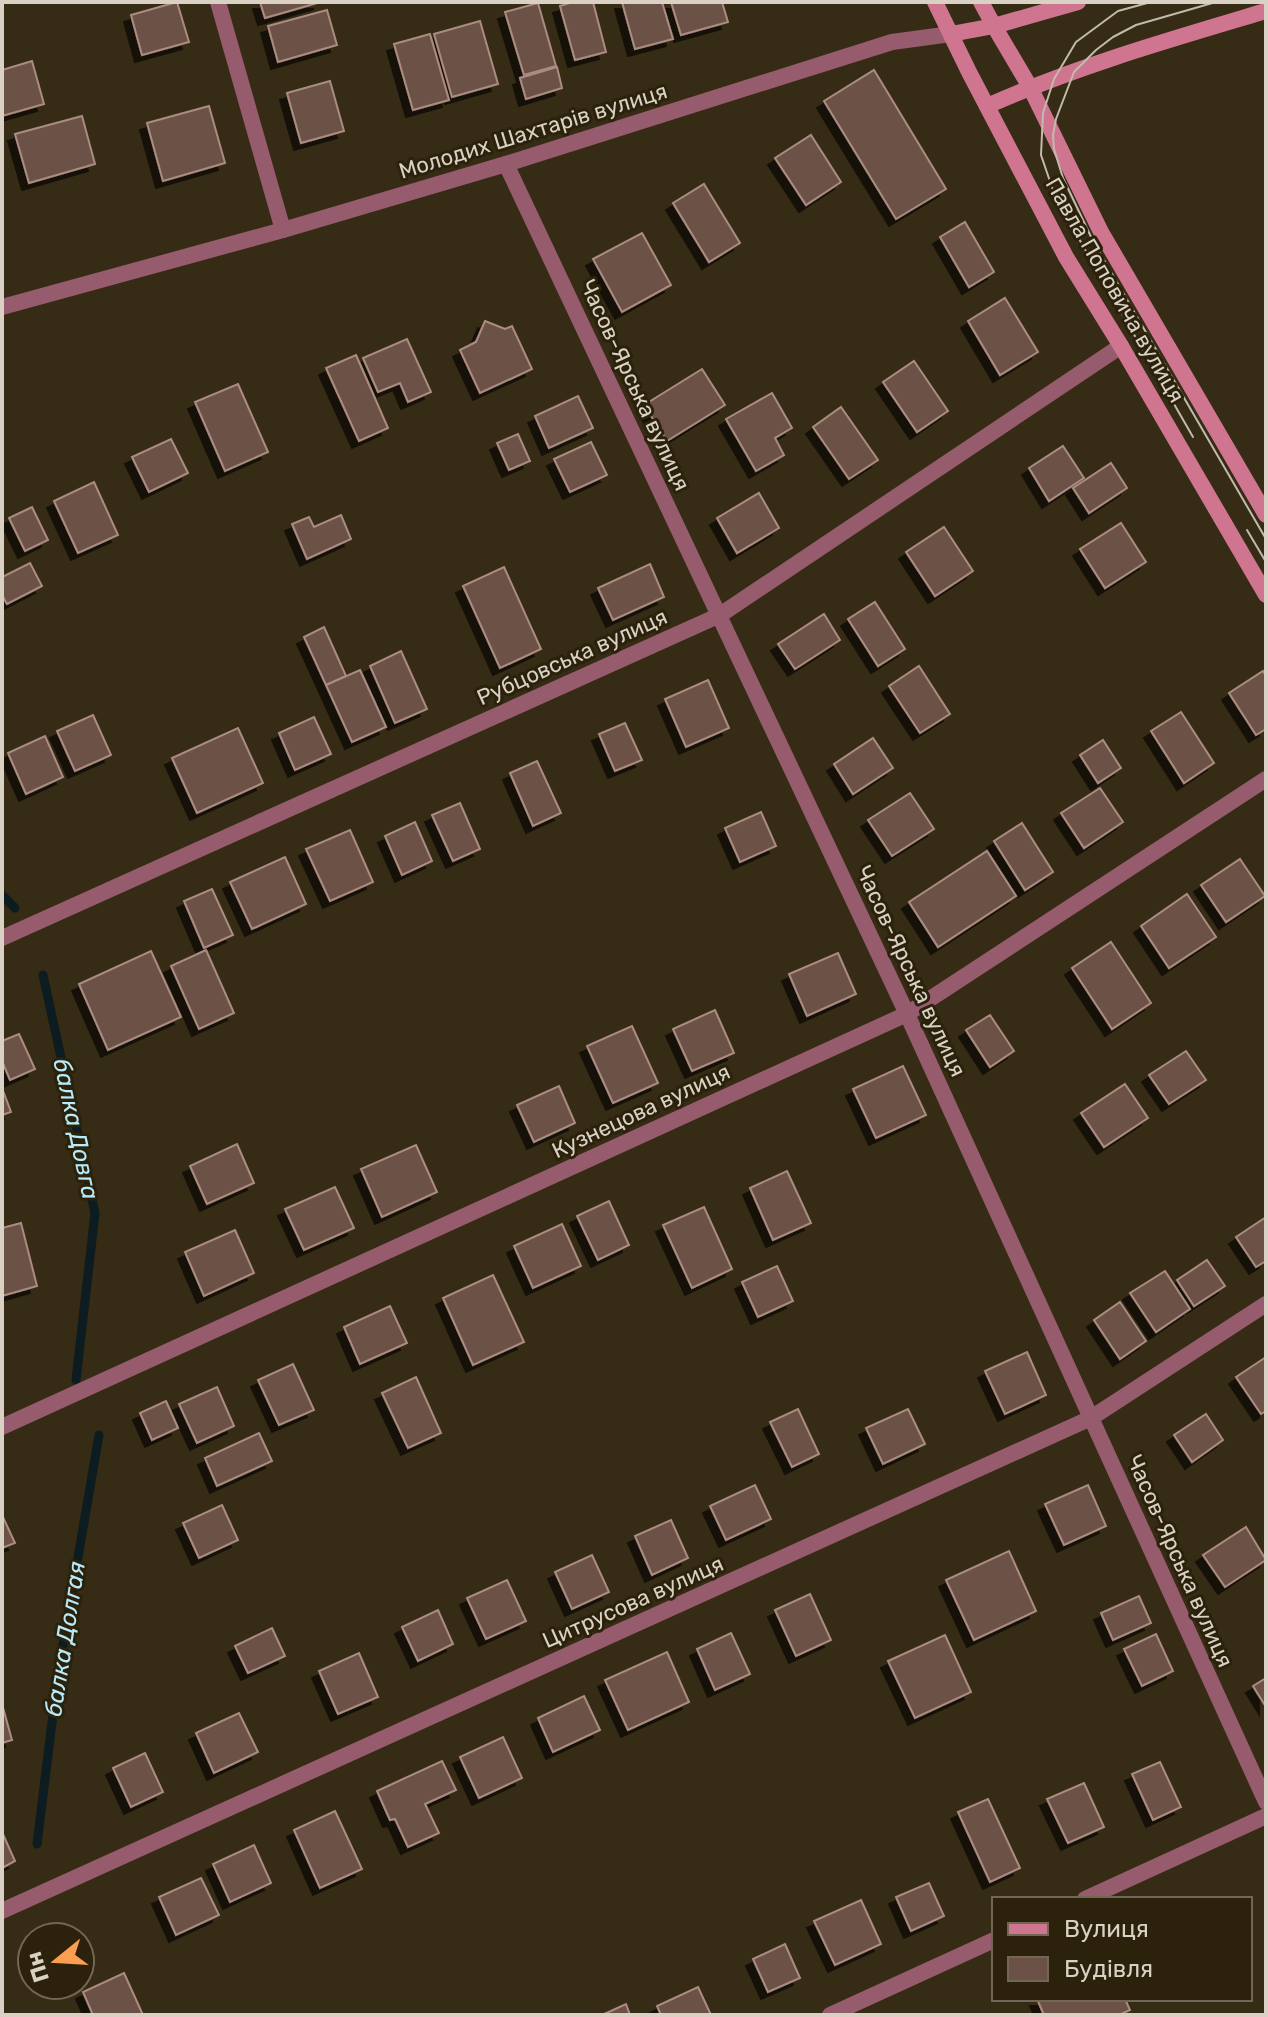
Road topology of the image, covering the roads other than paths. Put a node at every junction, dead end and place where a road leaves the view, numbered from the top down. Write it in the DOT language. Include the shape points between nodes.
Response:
graph roads {
  1 [pos="218,2"];
  2 [pos="935,2"];
  3 [pos="981,2"];
  4 [pos="1078,2"];
  5 [pos="1266,11"];
  6 [pos="994,26"];
  7 [pos="951,34"];
  8 [pos="1030,87"];
  9 [pos="987,106"];
  10 [pos="506,164"];
  11 [pos="283,230"];
  12 [pos="2,307"];
  13 [pos="1121,346"];
  14 [pos="1266,515"];
  15 [pos="1266,595"];
  16 [pos="720,615"];
  17 [pos="1266,779"];
  18 [pos="2,938"];
  19 [pos="907,1014"];
  20 [pos="1266,1304"];
  21 [pos="1091,1418"];
  22 [pos="2,1427"];
  23 [pos="1266,1802"];
  24 [pos="1266,1816"];
  25 [pos="1089,1897"];
  26 [pos="2,1911"];
  27 [pos="992,1941"];
  28 [pos="830,2015"];
  1 -- 11 [label="street"];
  2 -- 7 [label="main road, Павла Поповича вулиця"];
  3 -- 6 [label="main road, Павла Поповича вулиця"];
  4 -- 6 [label="main road, Молодих Шахтарів вулиця"];
  5 -- 8 [label="main road"];
  6 -- 7 [label="main road, Молодих Шахтарів вулиця"];
  6 -- 8 [label="main road, Павла Поповича вулиця"];
  7 -- 9 [label="main road, Павла Поповича вулиця"];
  7 -- 10 [label="street, Молодих Шахтарів вулиця" via="892,42"];
  8 -- 9 [label="main road"];
  8 -- 14 [label="main road, Павла Поповича вулиця" via="1101,232"];
  9 -- 13 [label="main road, Павла Поповича вулиця" via="1066,257"];
  10 -- 11 [label="street, Молодих Шахтарів вулиця"];
  10 -- 16 [label="street, Часов-Ярська вулиця"];
  11 -- 12 [label="street, Молодих Шахтарів вулиця"];
  13 -- 15 [label="main road, Павла Поповича вулиця"];
  13 -- 16 [label="street, Рубцовська вулиця"];
  16 -- 18 [label="street, Рубцовська вулиця"];
  16 -- 19 [label="street, Часов-Ярська вулиця"];
  17 -- 19 [label="street, Кузнецова вулиця"];
  19 -- 21 [label="street, Часов-Ярська вулиця"];
  19 -- 22 [label="street, Кузнецова вулиця"];
  20 -- 21 [label="street, Цитрусова вулиця"];
  21 -- 23 [label="street, Часов-Ярська вулиця"];
  21 -- 26 [label="street, Цитрусова вулиця"];
  24 -- 25 [label="street"];
  27 -- 28 [label="street"];
}
